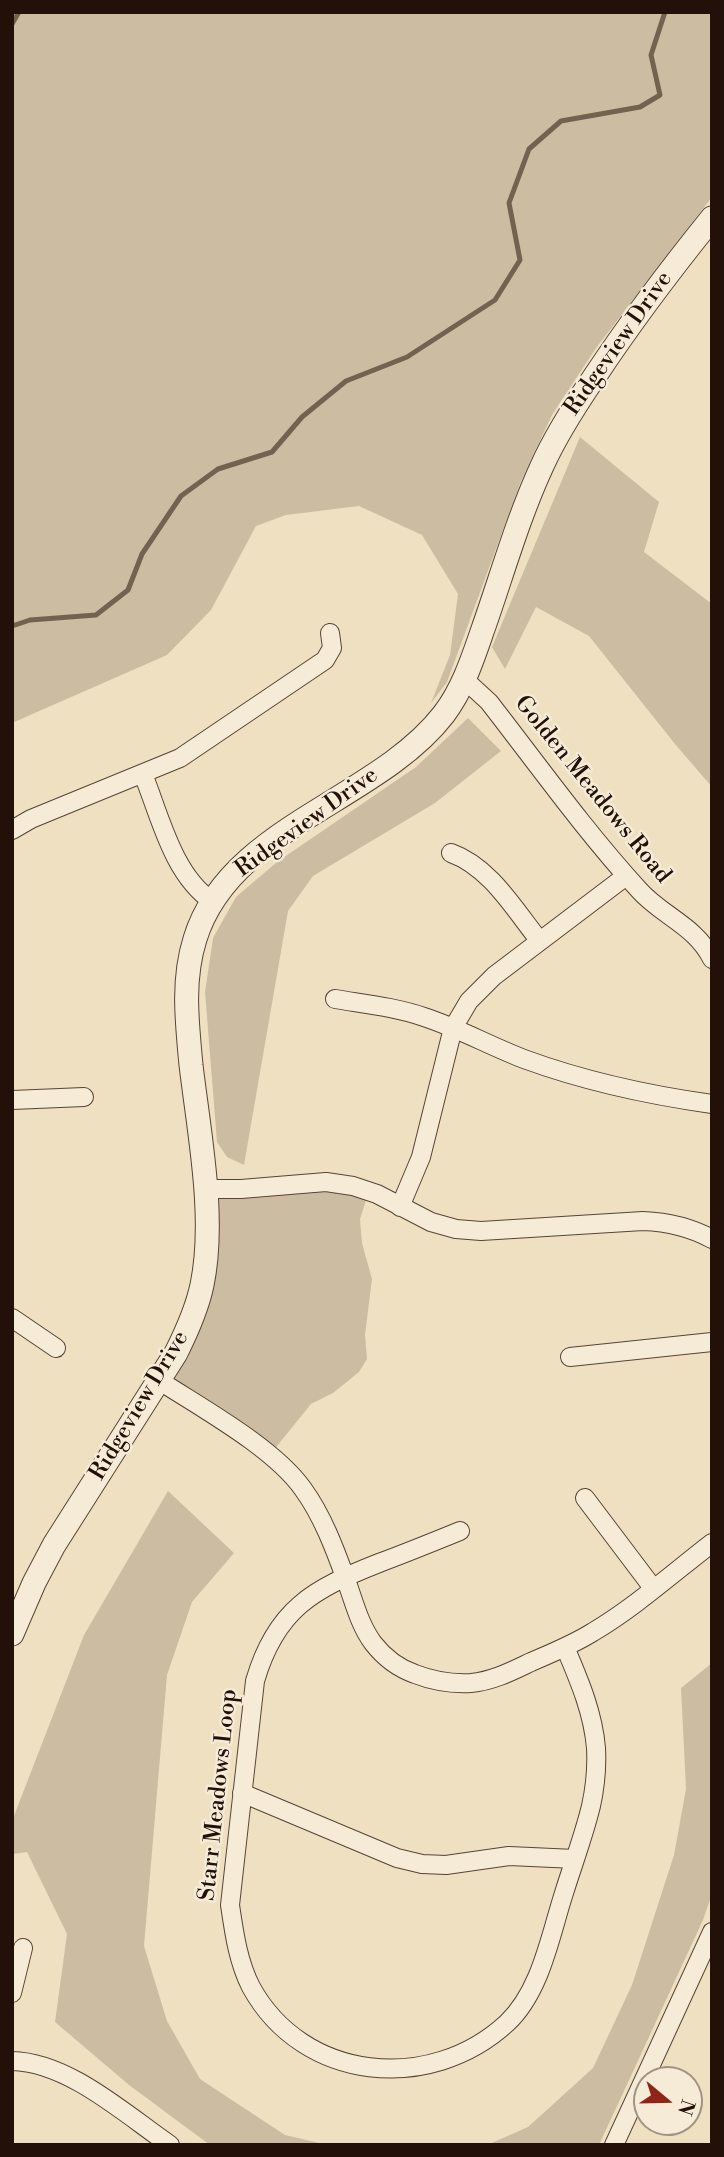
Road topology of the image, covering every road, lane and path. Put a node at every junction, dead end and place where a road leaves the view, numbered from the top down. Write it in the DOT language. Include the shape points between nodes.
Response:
graph roads {
  1 [pos="712,218"];
  2 [pos="330,633"];
  3 [pos="464,679"];
  4 [pos="143,774"];
  5 [pos="12,830"];
  6 [pos="451,853"];
  7 [pos="626,876"];
  8 [pos="212,901"];
  9 [pos="539,940"];
  10 [pos="712,958"];
  11 [pos="335,999"];
  12 [pos="453,1028"];
  13 [pos="84,1097"];
  14 [pos="12,1100"];
  15 [pos="712,1104"];
  16 [pos="204,1189"];
  17 [pos="400,1207"];
  18 [pos="712,1239"];
  19 [pos="12,1318"];
  20 [pos="712,1342"];
  21 [pos="56,1348"];
  22 [pos="570,1357"];
  23 [pos="160,1381"];
  24 [pos="585,1498"];
  25 [pos="460,1531"];
  26 [pos="712,1543"];
  27 [pos="345,1577"];
  28 [pos="653,1588"];
  29 [pos="12,1634"];
  30 [pos="565,1647"];
  31 [pos="242,1793"];
  32 [pos="575,1859"];
  33 [pos="712,1932"];
  34 [pos="23,1948"];
  35 [pos="12,1993"];
  36 [pos="12,2061"];
  37 [pos="170,2145"];
  38 [pos="614,2145"];
  1 -- 3 [label="street, Ridgeview Drive" via="635,316 553,442"];
  2 -- 4 [label="street" via="332,648 325,660 195,749"];
  3 -- 7 [label="street, Golden Meadows Road" via="489,702"];
  3 -- 8 [label="street, Ridgeview Drive" via="446,712 423,736 260,851"];
  4 -- 5 [label="street"];
  4 -- 8 [label="street" via="180,867"];
  6 -- 9 [label="street" via="487,876"];
  7 -- 9 [label="street"];
  7 -- 10 [label="street, Golden Meadows Road" via="656,907 701,939"];
  8 -- 16 [label="street, Ridgeview Drive" via="195,936 186,988"];
  9 -- 12 [label="street" via="480,988"];
  11 -- 12 [label="street" via="396,1009"];
  12 -- 15 [label="street" via="559,1070"];
  12 -- 17 [label="street" via="421,1157"];
  13 -- 14 [label="street"];
  16 -- 17 [label="street" via="326,1182 369,1191"];
  16 -- 23 [label="street, Ridgeview Drive" via="202,1287 188,1330"];
  17 -- 18 [label="street" via="456,1229 643,1221 687,1227"];
  19 -- 21 [label="street"];
  20 -- 22 [label="street"];
  23 -- 27 [label="street" via="286,1468 316,1511"];
  23 -- 29 [label="street, Ridgeview Drive" via="43,1564"];
  24 -- 28 [label="street"];
  25 -- 27 [label="street, Starr Meadows Loop"];
  26 -- 28 [label="street"];
  27 -- 30 [label="street" via="374,1645 407,1671 428,1679 462,1683 496,1678"];
  27 -- 31 [label="street, Starr Meadows Loop" via="304,1600 273,1636 261,1659"];
  28 -- 30 [label="street"];
  30 -- 32 [label="street, Starr Meadows Loop" via="584,1692 596,1748 591,1805"];
  31 -- 32 [label="street" via="397,1858 422,1864 509,1856"];
  31 -- 32 [label="street, Starr Meadows Loop" via="230,1905 250,1985 277,2023 313,2048 356,2066 411,2069 442,2062 467,2051 508,2021 532,1987"];
  33 -- 38 [label="street"];
  34 -- 35 [label="street"];
  36 -- 37 [label="street" via="47,2066 68,2075"];
}
